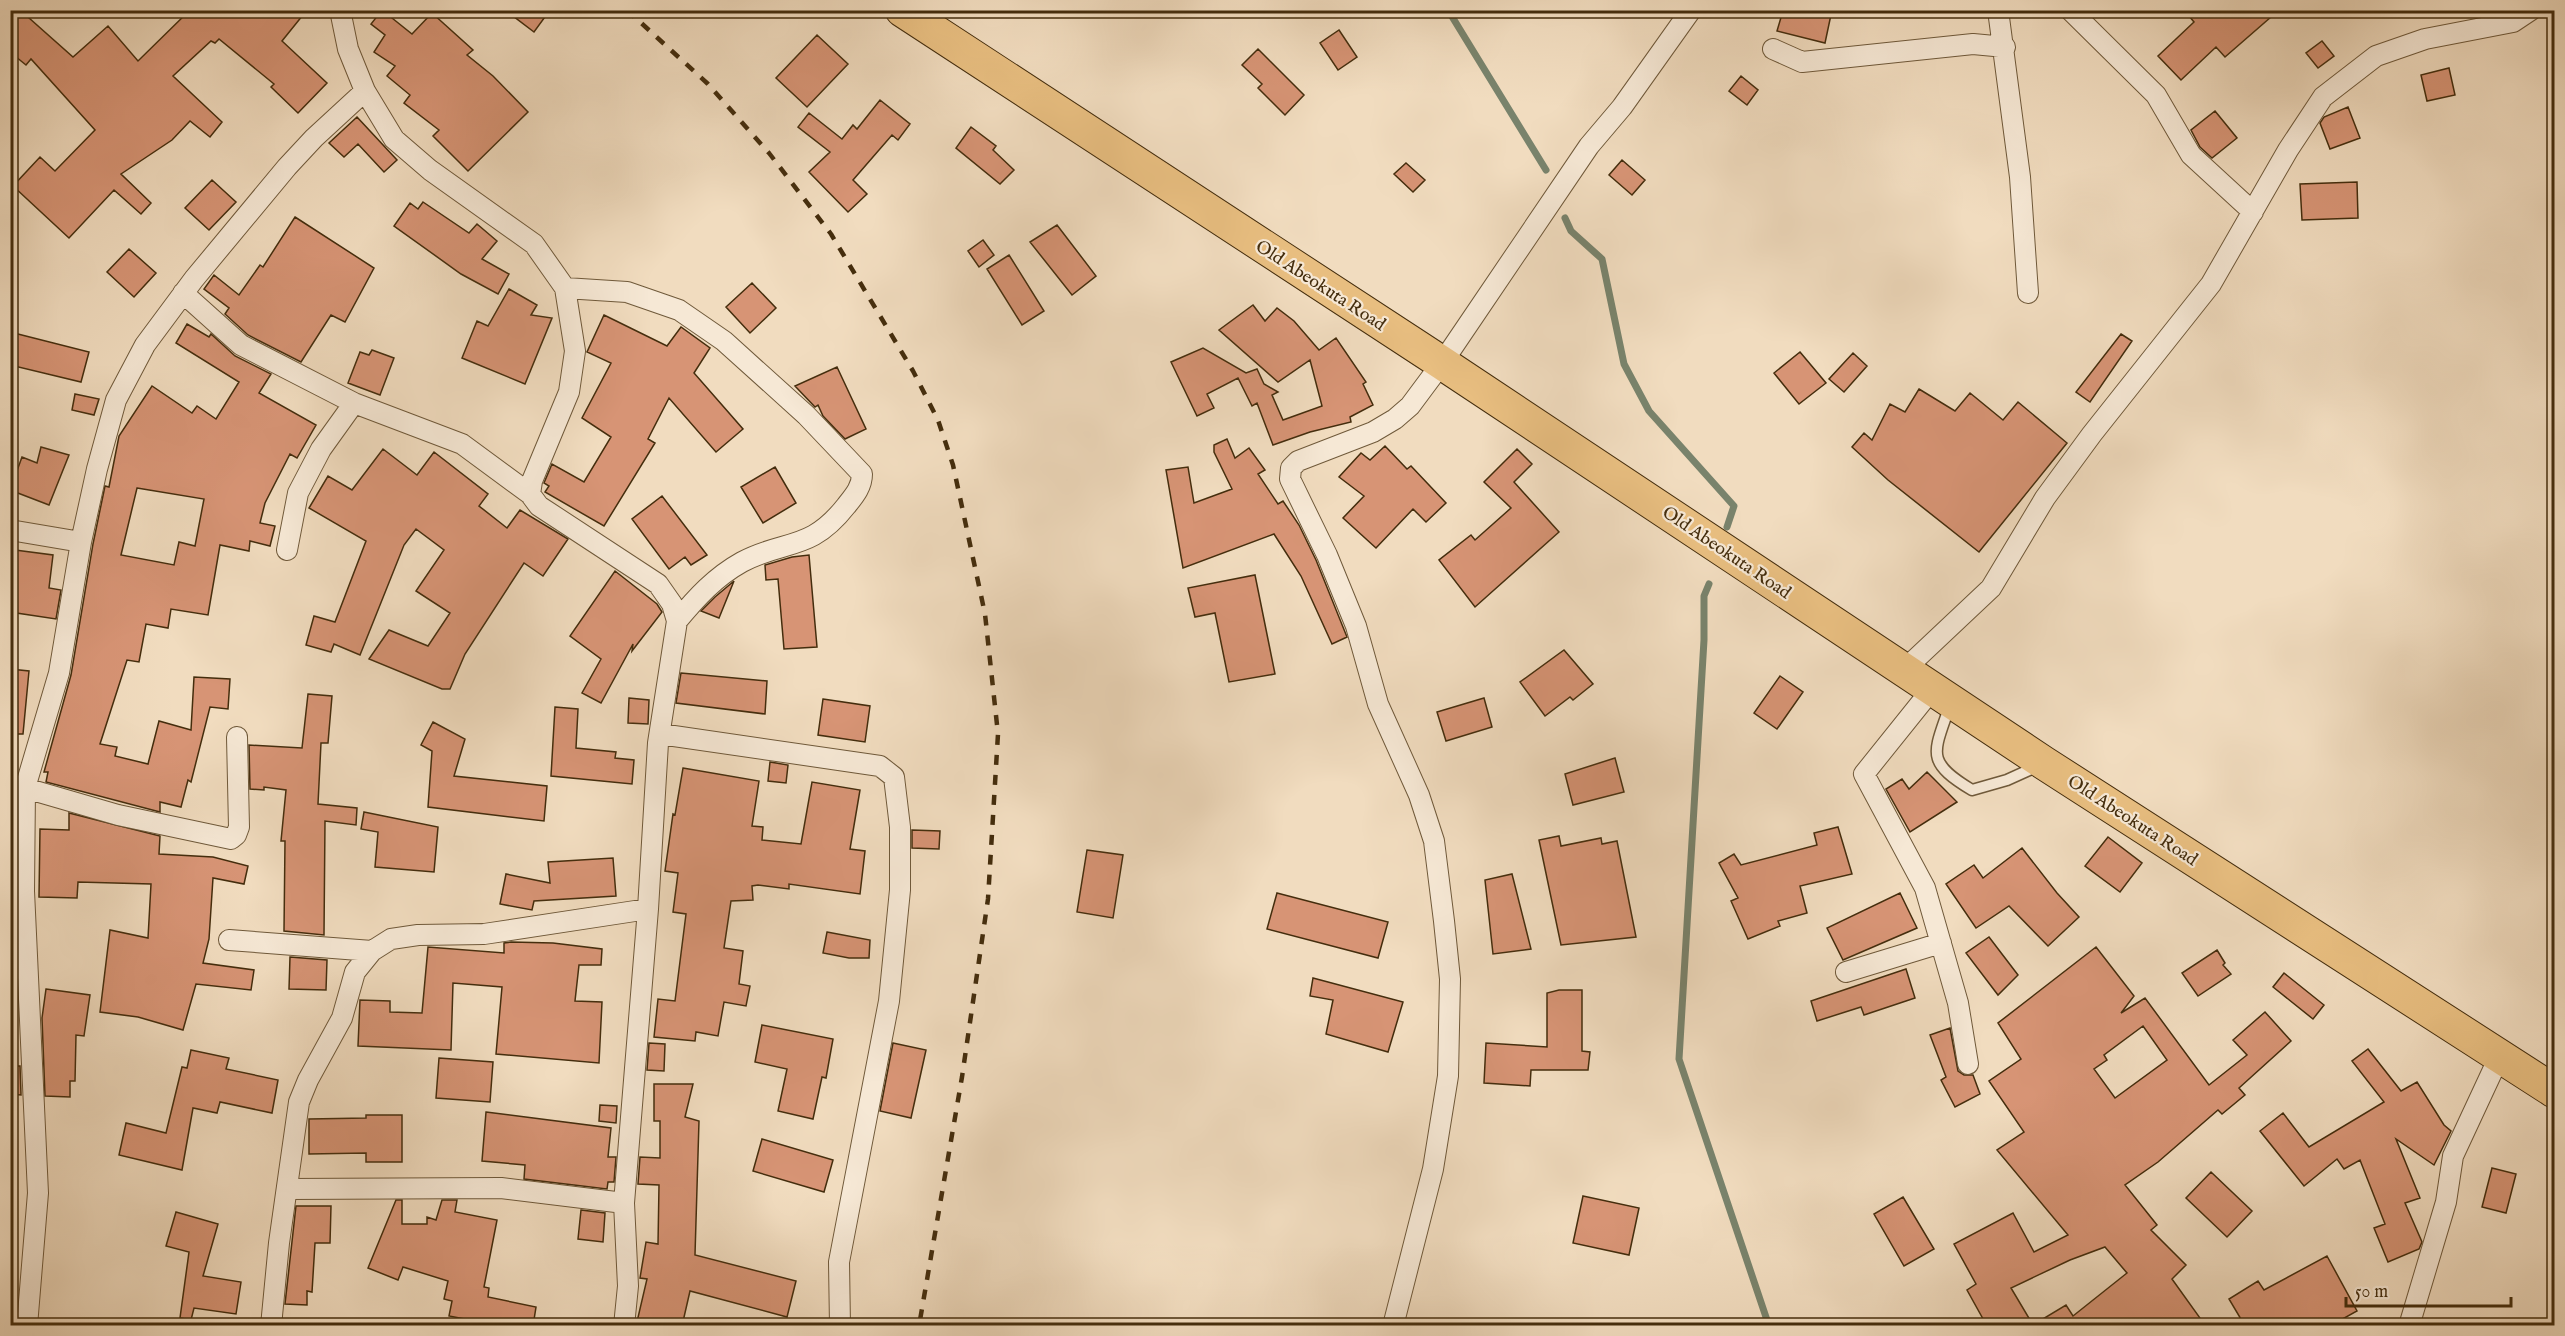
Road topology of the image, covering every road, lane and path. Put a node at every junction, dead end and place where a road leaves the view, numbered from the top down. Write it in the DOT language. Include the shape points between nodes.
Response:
graph roads {
  1 [pos="340,10"];
  2 [pos="902,10"];
  3 [pos="1691,10"];
  4 [pos="1998,10"];
  5 [pos="2070,10"];
  6 [pos="2531,10"];
  7 [pos="2005,47"];
  8 [pos="1773,49"];
  9 [pos="365,91"];
  10 [pos="2253,212"];
  11 [pos="565,288"];
  12 [pos="183,293"];
  13 [pos="2028,293"];
  14 [pos="1442,363"];
  15 [pos="354,404"];
  16 [pos="530,494"];
  17 [pos="10,530"];
  18 [pos="81,542"];
  19 [pos="287,550"];
  20 [pos="677,621"];
  21 [pos="1905,669"];
  22 [pos="1942,694"];
  23 [pos="660,734"];
  24 [pos="237,737"];
  25 [pos="2044,763"];
  26 [pos="26,788"];
  27 [pos="17,891"];
  28 [pos="648,909"];
  29 [pos="229,940"];
  30 [pos="1941,943"];
  31 [pos="372,951"];
  32 [pos="1846,972"];
  33 [pos="2500,1055"];
  34 [pos="1968,1064"];
  35 [pos="2554,1091"];
  36 [pos="288,1190"];
  37 [pos="624,1203"];
  38 [pos="27,1326"];
  39 [pos="271,1326"];
  40 [pos="624,1326"];
  41 [pos="840,1326"];
  42 [pos="1393,1326"];
  43 [pos="2409,1326"];
  1 -- 9 [label="street" via="348,49"];
  2 -- 14 [label="highway, Old Abeokuta Road"];
  3 -- 14 [label="street" via="1590,146"];
  4 -- 7 [label="street"];
  5 -- 10 [label="street" via="2156,95 2191,156"];
  6 -- 10 [label="street" via="2513,22 2425,39 2376,56 2323,97"];
  7 -- 8 [label="street" via="1973,44 1802,62"];
  7 -- 13 [label="street"];
  9 -- 11 [label="street" via="394,139 430,170 534,244"];
  9 -- 12 [label="street" via="293,160"];
  10 -- 21 [label="street" via="2211,284 2045,498 1991,588"];
  11 -- 16 [label="street" via="575,351 569,392"];
  11 -- 20 [label="street" via="627,292 679,310 724,341 806,415 861,474 862,483 825,530 724,573 700,593"];
  12 -- 15 [label="street" via="242,345"];
  12 -- 18 [label="street" via="145,345 116,400"];
  14 -- 21 [label="highway, Old Abeokuta Road"];
  14 -- 42 [label="street" via="1410,406 1395,419 1373,432 1298,461 1290,479 1356,626 1378,704 1419,795 1434,841 1443,910 1450,979 1448,1076 1433,1168"];
  15 -- 16 [label="street" via="462,444"];
  15 -- 19 [label="street" via="321,449 298,493"];
  16 -- 20 [label="street" via="539,506 658,584 672,604"];
  17 -- 18 [label="street"];
  18 -- 26 [label="street" via="58,673"];
  20 -- 23 [label="street"];
  21 -- 22 [label="highway, Old Abeokuta Road"];
  22 -- 25 [label="highway, Old Abeokuta Road"];
  22 -- 25 [label="lane" via="1935,754 1939,767 1955,780 1972,790"];
  22 -- 30 [label="street" via="1864,774 1925,888"];
  23 -- 28 [label="street"];
  23 -- 41 [label="street" via="880,765 894,777 900,827 900,890 891,979 839,1262"];
  24 -- 26 [label="street" via="239,827 231,839 118,815"];
  25 -- 33 [label="highway, Old Abeokuta Road"];
  26 -- 27 [label="street"];
  27 -- 38 [label="street" via="38,1194"];
  28 -- 31 [label="street" via="484,934 418,934 391,939"];
  28 -- 37 [label="street"];
  29 -- 31 [label="street"];
  30 -- 32 [label="street"];
  30 -- 34 [label="street" via="1958,1003"];
  31 -- 36 [label="street" via="355,972 342,1018 299,1102"];
  33 -- 35 [label="highway, Old Abeokuta Road"];
  33 -- 43 [label="street" via="2453,1156 2446,1202"];
  36 -- 37 [label="street" via="501,1188"];
  36 -- 39 [label="street"];
  37 -- 40 [label="street" via="628,1286"];
}
